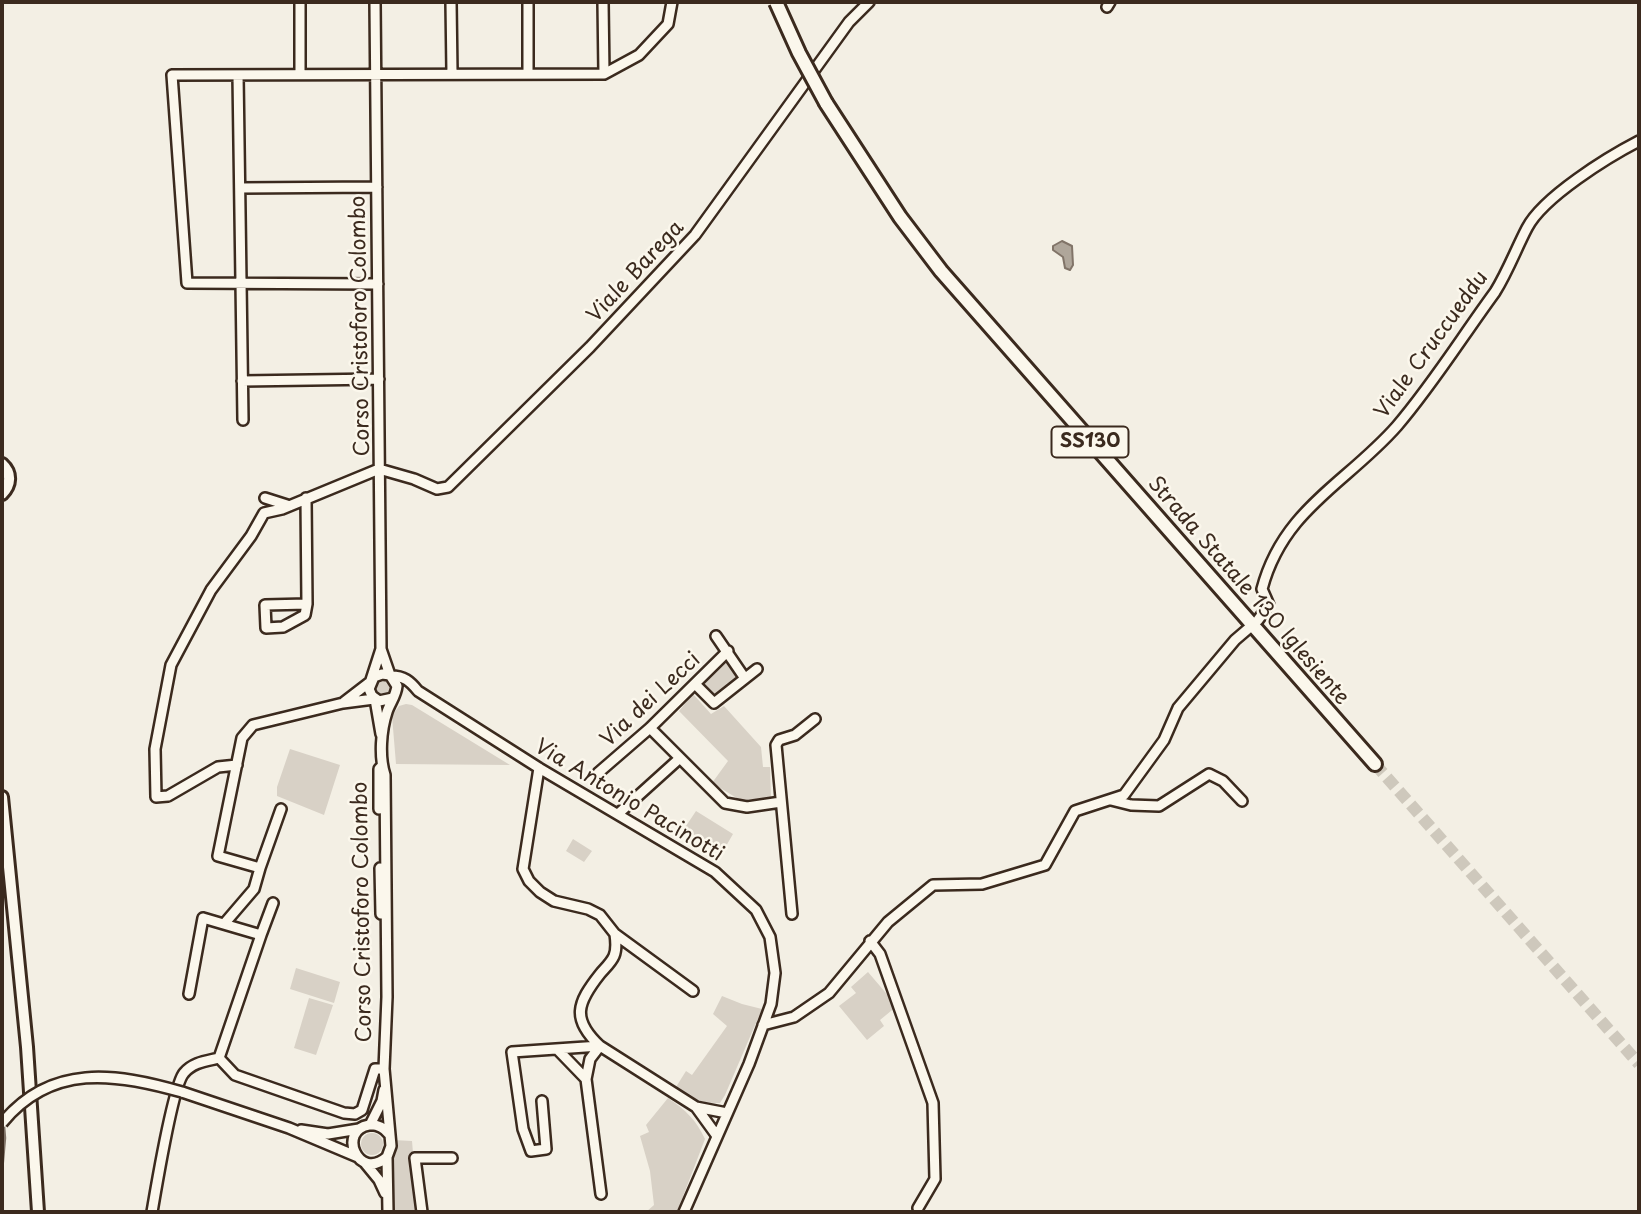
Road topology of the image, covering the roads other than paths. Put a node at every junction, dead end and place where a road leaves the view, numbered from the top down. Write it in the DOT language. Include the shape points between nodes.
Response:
graph roads {
  1 [pos="300,2"];
  2 [pos="375,2"];
  3 [pos="451,2"];
  4 [pos="528,2"];
  5 [pos="603,2"];
  6 [pos="672,2"];
  7 [pos="776,2"];
  8 [pos="869,2"];
  9 [pos="376,73"];
  10 [pos="452,73"];
  11 [pos="300,74"];
  12 [pos="528,74"];
  13 [pos="604,74"];
  14 [pos="238,75"];
  15 [pos="1639,141"];
  16 [pos="377,187"];
  17 [pos="240,188"];
  18 [pos="241,282"];
  19 [pos="378,284"];
  20 [pos="379,379"];
  21 [pos="243,382"];
  22 [pos="243,420"];
  23 [pos="2,464"];
  24 [pos="379,469"];
  25 [pos="2,494"];
  26 [pos="265,498"];
  27 [pos="306,498"];
  28 [pos="287,505"];
  29 [pos="307,604"];
  30 [pos="1258,620"];
  31 [pos="1249,628"];
  32 [pos="716,636"];
  33 [pos="381,649"];
  34 [pos="728,651"];
  35 [pos="757,669"];
  36 [pos="391,676"];
  37 [pos="744,677"];
  38 [pos="370,681"];
  39 [pos="695,684"];
  40 [pos="418,691"];
  41 [pos="394,696"];
  42 [pos="374,699"];
  43 [pos="343,703"];
  44 [pos="815,719"];
  45 [pos="650,728"];
  46 [pos="382,742"];
  47 [pos="680,758"];
  48 [pos="1375,764"];
  49 [pos="237,765"];
  50 [pos="538,768"];
  51 [pos="598,773"];
  52 [pos="2,797"];
  53 [pos="1109,800"];
  54 [pos="1242,801"];
  55 [pos="781,802"];
  56 [pos="281,809"];
  57 [pos="618,814"];
  58 [pos="260,868"];
  59 [pos="273,903"];
  60 [pos="792,914"];
  61 [pos="225,924"];
  62 [pos="615,934"];
  63 [pos="261,935"];
  64 [pos="870,941"];
  65 [pos="693,991"];
  66 [pos="189,994"];
  67 [pos="763,1025"];
  68 [pos="600,1046"];
  69 [pos="558,1050"];
  70 [pos="219,1058"];
  71 [pos="384,1069"];
  72 [pos="586,1079"];
  73 [pos="386,1085"];
  74 [pos="542,1101"];
  75 [pos="696,1107"];
  76 [pos="727,1113"];
  77 [pos="2,1123"];
  78 [pos="366,1126"];
  79 [pos="289,1128"];
  80 [pos="389,1135"];
  81 [pos="717,1136"];
  82 [pos="387,1157"];
  83 [pos="452,1158"];
  84 [pos="361,1160"];
  85 [pos="36,1185"];
  86 [pos="601,1194"];
  87 [pos="388,1198"];
  88 [pos="918,1208"];
  89 [pos="30,1212"];
  90 [pos="38,1212"];
  91 [pos="152,1212"];
  92 [pos="388,1212"];
  93 [pos="422,1212"];
  94 [pos="684,1212"];
  1 -- 11 [label="street"];
  2 -- 9 [label="street, Corso Cristoforo Colombo"];
  3 -- 10 [label="street"];
  4 -- 12 [label="street"];
  5 -- 13 [label="street"];
  6 -- 13 [label="street" via="668,24 639,55"];
  7 -- 48 [label="highway, Strada Statale 130 Iglesiente / SS130, bridge" via="826,103 941,271"];
  8 -- 24 [label="street, Viale Barega" via="849,22 695,235 448,487 438,489"];
  9 -- 10 [label="street"];
  9 -- 11 [label="street"];
  9 -- 16 [label="street, Corso Cristoforo Colombo"];
  10 -- 12 [label="street"];
  11 -- 14 [label="street"];
  12 -- 13 [label="street"];
  14 -- 17 [label="street"];
  14 -- 18 [label="street" via="172,75 187,282"];
  15 -- 30 [label="street, Viale Cruccueddu" via="1598,164 1539,211 1495,292 1413,406 1283,538 1262,589 1269,605"];
  16 -- 17 [label="street"];
  16 -- 19 [label="street, Corso Cristoforo Colombo"];
  17 -- 18 [label="street"];
  18 -- 19 [label="street"];
  18 -- 21 [label="street"];
  19 -- 20 [label="street, Corso Cristoforo Colombo"];
  20 -- 21 [label="street"];
  20 -- 24 [label="street, Corso Cristoforo Colombo"];
  21 -- 22 [label="street"];
  23 -- 25 [label="main road" via="9,478"];
  24 -- 27 [label="street"];
  24 -- 33 [label="street, Corso Cristoforo Colombo"];
  26 -- 28 [label="street"];
  27 -- 28 [label="street"];
  27 -- 29 [label="street"];
  28 -- 49 [label="street" via="264,513 214,586 171,665 155,749 156,797 168,796 218,767"];
  29 -- 29 [label="street" via="265,606 265,628 296,621 305,615"];
  31 -- 53 [label="street" via="1178,708 1164,740 1124,795"];
  32 -- 34 [label="street"];
  33 -- 36 [label="street, Corso Cristoforo Colombo"];
  33 -- 38 [label="street, Corso Cristoforo Colombo"];
  34 -- 37 [label="street"];
  34 -- 39 [label="street, Via dei Lecci"];
  35 -- 37 [label="street"];
  36 -- 38 [label="street" via="377,675"];
  36 -- 40 [label="street, Via Antonio Pacinotti" via="401,676"];
  36 -- 41 [label="street, Corso Cristoforo Colombo" via="397,686"];
  37 -- 39 [label="street" via="714,703"];
  38 -- 42 [label="street, Corso Cristoforo Colombo"];
  38 -- 43 [label="street"];
  39 -- 45 [label="street, Via dei Lecci"];
  40 -- 41 [label="street" via="405,690"];
  40 -- 50 [label="street, Via Antonio Pacinotti"];
  41 -- 42 [label="street" via="384,702"];
  41 -- 46 [label="street, Corso Cristoforo Colombo"];
  42 -- 43 [label="street"];
  42 -- 46 [label="street, Corso Cristoforo Colombo"];
  43 -- 49 [label="street" via="253,725 242,738"];
  44 -- 55 [label="street" via="776,745"];
  45 -- 47 [label="street"];
  45 -- 51 [label="street, Via dei Lecci"];
  46 -- 71 [label="street, Corso Cristoforo Colombo" via="387,887"];
  47 -- 55 [label="street" via="731,806"];
  47 -- 57 [label="street"];
  49 -- 58 [label="street" via="218,856"];
  50 -- 57 [label="street, Via Antonio Pacinotti"];
  50 -- 62 [label="street" via="523,869 540,892 600,915"];
  52 -- 85 [label="main road"];
  53 -- 54 [label="street" via="1159,806 1209,774"];
  53 -- 64 [label="street" via="1075,811 1045,864 982,884 933,886"];
  55 -- 60 [label="street"];
  56 -- 58 [label="street"];
  57 -- 67 [label="street, Via Antonio Pacinotti" via="715,872 756,909 769,937 775,974"];
  58 -- 61 [label="street" via="254,888"];
  59 -- 63 [label="street"];
  61 -- 63 [label="street"];
  61 -- 66 [label="street" via="204,918"];
  62 -- 65 [label="street"];
  62 -- 68 [label="street" via="614,957 580,1006 580,1023"];
  63 -- 70 [label="street"];
  64 -- 67 [label="street" via="829,993 794,1017"];
  64 -- 88 [label="street" via="880,954 933,1103 935,1179"];
  67 -- 76 [label="street, Via Antonio Pacinotti"];
  68 -- 69 [label="street"];
  68 -- 72 [label="street" via="590,1059"];
  68 -- 75 [label="street"];
  69 -- 72 [label="street"];
  69 -- 74 [label="street" via="512,1052 523,1129 531,1151 546,1149"];
  70 -- 71 [label="street" via="235,1075 355,1114 362,1110 375,1069"];
  70 -- 91 [label="street" via="196,1064 183,1074"];
  71 -- 73 [label="street, Corso Cristoforo Colombo"];
  72 -- 86 [label="street"];
  73 -- 78 [label="street, Corso Cristoforo Colombo"];
  73 -- 80 [label="street, Corso Cristoforo Colombo"];
  75 -- 76 [label="street"];
  75 -- 81 [label="street"];
  76 -- 81 [label="street, Via Antonio Pacinotti"];
  77 -- 79 [label="street, bridge" via="33,1095 68,1080 118,1077 182,1092"];
  78 -- 79 [label="street" via="328,1134"];
  78 -- 80 [label="street" via="381,1127"];
  78 -- 84 [label="street, Corso Cristoforo Colombo" via="353,1141"];
  79 -- 84 [label="street"];
  80 -- 82 [label="street, Corso Cristoforo Colombo"];
  81 -- 94 [label="street, Via Antonio Pacinotti"];
  82 -- 84 [label="street" via="377,1163"];
  82 -- 87 [label="street, Corso Cristoforo Colombo"];
  83 -- 93 [label="street" via="415,1157"];
  84 -- 87 [label="street"];
  85 -- 89 [label="main road"];
  85 -- 90 [label="main road"];
  87 -- 92 [label="street, Corso Cristoforo Colombo"];
}
